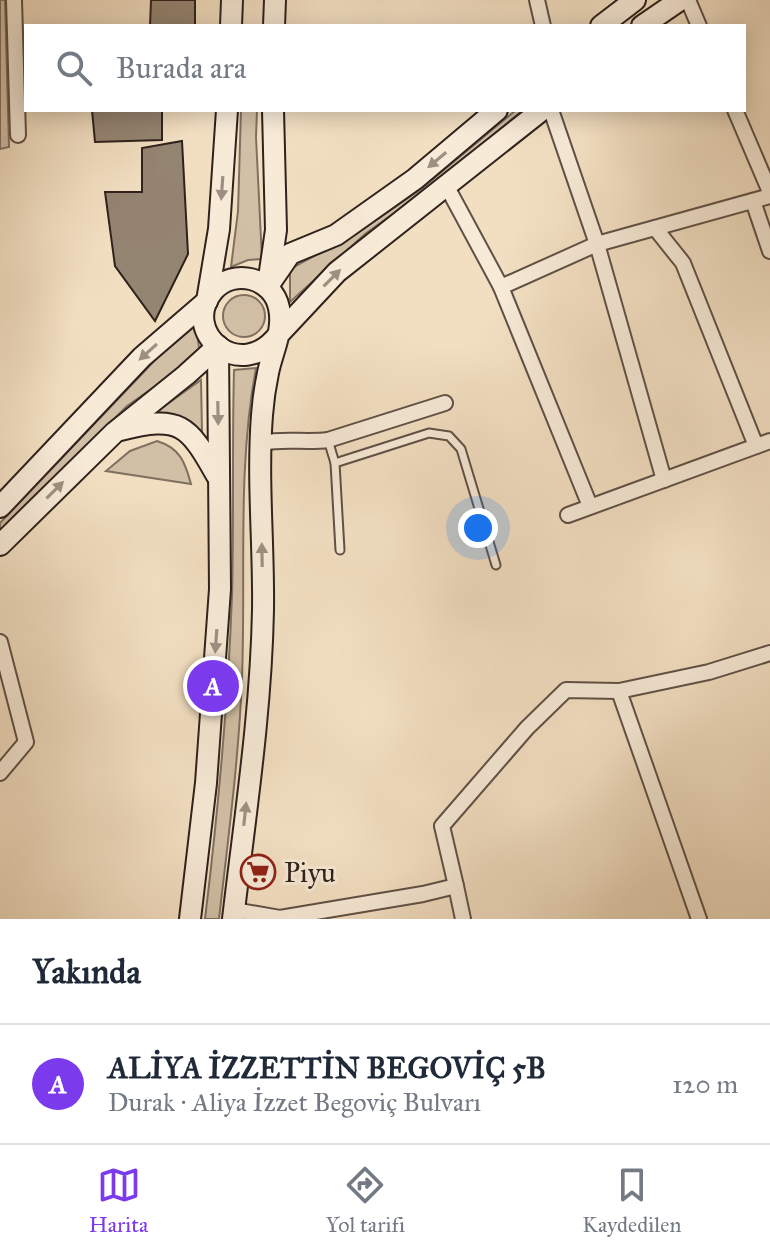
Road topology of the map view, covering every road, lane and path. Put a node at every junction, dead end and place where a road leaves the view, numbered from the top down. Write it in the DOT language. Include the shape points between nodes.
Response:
graph roads {
  1 [pos="14,0"];
  2 [pos="232,0"];
  3 [pos="275,0"];
  4 [pos="537,0"];
  5 [pos="635,0"];
  6 [pos="680,0"];
  7 [pos="688,0"];
  8 [pos="231,24"];
  9 [pos="274,24"];
  10 [pos="543,24"];
  11 [pos="604,24"];
  12 [pos="645,24"];
  13 [pos="698,24"];
  14 [pos="227,112"];
  15 [pos="273,112"];
  16 [pos="495,112"];
  17 [pos="539,112"];
  18 [pos="552,112"];
  19 [pos="736,112"];
  20 [pos="18,135"];
  21 [pos="446,185"];
  22 [pos="770,194"];
  23 [pos="753,201"];
  24 [pos="655,228"];
  25 [pos="597,244"];
  26 [pos="770,251"];
  27 [pos="268,286"];
  28 [pos="501,287"];
  29 [pos="207,301"];
  30 [pos="279,334"];
  31 [pos="218,346"];
  32 [pos="445,403"];
  33 [pos="115,432"];
  34 [pos="328,440"];
  35 [pos="262,443"];
  36 [pos="763,443"];
  37 [pos="335,463"];
  38 [pos="219,479"];
  39 [pos="664,480"];
  40 [pos="590,506"];
  41 [pos="0,507"];
  42 [pos="568,515"];
  43 [pos="0,545"];
  44 [pos="340,550"];
  45 [pos="496,565"];
  46 [pos="0,642"];
  47 [pos="770,653"];
  48 [pos="619,691"];
  49 [pos="0,773"];
  50 [pos="456,886"];
  51 [pos="234,914"];
  52 [pos="190,919"];
  53 [pos="463,919"];
  54 [pos="699,919"];
  1 -- 20 [label="street"];
  2 -- 8 [label="main road"];
  3 -- 9 [label="main road"];
  4 -- 10 [label="street"];
  5 -- 11 [label="main road"];
  6 -- 12 [label="main road"];
  7 -- 13 [label="street"];
  14 -- 29 [label="main road, one-way" via="219,229"];
  15 -- 27 [label="main road" via="276,230"];
  16 -- 27 [label="main road, one-way" via="415,179 336,235 290,254"];
  17 -- 21 [label="main road"];
  18 -- 25 [label="street"];
  19 -- 22 [label="street"];
  21 -- 28 [label="street"];
  30 -- 21 [label="main road, one-way" via="337,272"];
  22 -- 23 [label="street"];
  23 -- 24 [label="street"];
  23 -- 26 [label="street"];
  24 -- 25 [label="street"];
  24 -- 36 [label="street" via="683,263"];
  25 -- 28 [label="street"];
  25 -- 39 [label="street"];
  27 -- 29 [label="main road" via="234,278"];
  27 -- 30 [label="main road" via="279,305"];
  28 -- 40 [label="street"];
  29 -- 31 [label="main road" via="205,327"];
  29 -- 41 [label="main road, one-way" via="142,357"];
  30 -- 31 [label="main road" via="271,345 246,357"];
  30 -- 35 [label="main road" via="268,372"];
  31 -- 33 [label="main road"];
  31 -- 38 [label="main road, one-way"];
  32 -- 34 [label="street"];
  33 -- 38 [label="main road" via="154,422 182,426"];
  43 -- 33 [label="main road, one-way"];
  34 -- 35 [label="street"];
  34 -- 37 [label="lane"];
  51 -- 35 [label="main road, one-way" via="260,684"];
  36 -- 39 [label="street"];
  37 -- 44 [label="lane"];
  37 -- 45 [label="lane" via="429,433 449,436 461,449"];
  38 -- 52 [label="main road, one-way" via="220,589"];
  39 -- 40 [label="street"];
  40 -- 42 [label="street"];
  46 -- 49 [label="street" via="26,742"];
  47 -- 48 [label="street"];
  48 -- 50 [label="street" via="566,690 442,826"];
  48 -- 54 [label="street"];
  50 -- 51 [label="street" via="280,918"];
  50 -- 53 [label="street"];
}
